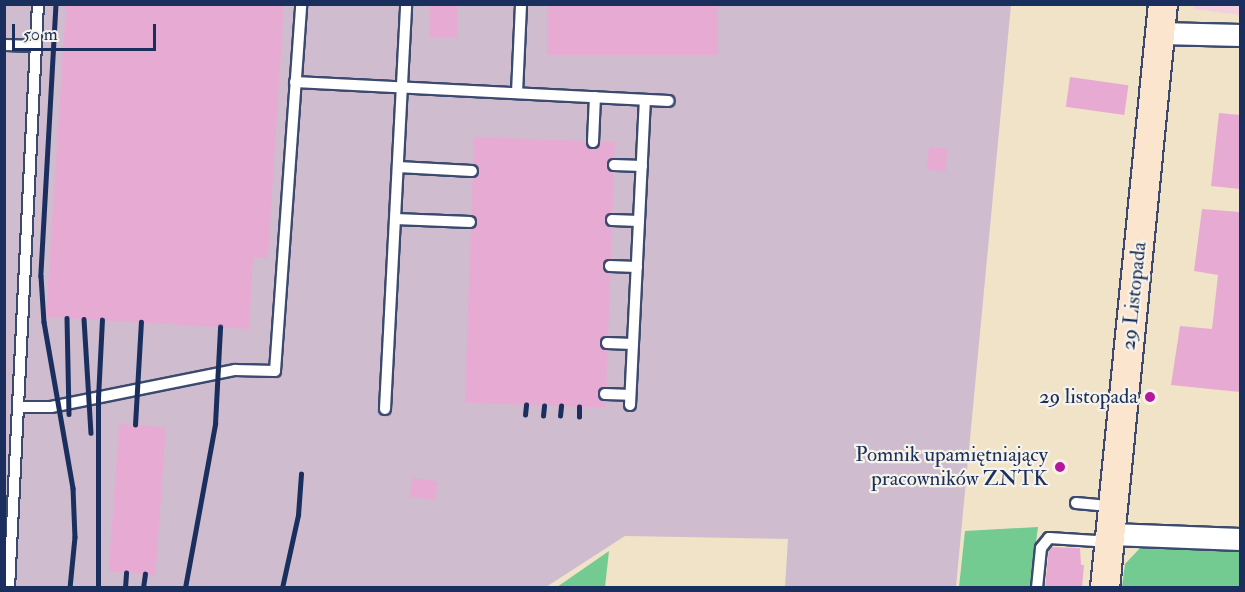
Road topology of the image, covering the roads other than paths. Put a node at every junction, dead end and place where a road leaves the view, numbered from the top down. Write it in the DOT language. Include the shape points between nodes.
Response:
graph roads {
  1 [pos="38,4"];
  2 [pos="301,4"];
  3 [pos="406,4"];
  4 [pos="521,4"];
  5 [pos="1162,4"];
  6 [pos="1160,33"];
  7 [pos="1240,35"];
  8 [pos="4,45"];
  9 [pos="36,46"];
  10 [pos="295,82"];
  11 [pos="402,87"];
  12 [pos="517,93"];
  13 [pos="595,97"];
  14 [pos="645,100"];
  15 [pos="669,101"];
  16 [pos="592,142"];
  17 [pos="615,165"];
  18 [pos="642,166"];
  19 [pos="398,167"];
  20 [pos="472,171"];
  21 [pos="395,219"];
  22 [pos="612,220"];
  23 [pos="639,221"];
  24 [pos="470,222"];
  25 [pos="610,266"];
  26 [pos="637,267"];
  27 [pos="607,343"];
  28 [pos="633,344"];
  29 [pos="605,394"];
  30 [pos="18,407"];
  31 [pos="385,410"];
  32 [pos="1076,503"];
  33 [pos="1098,505"];
  34 [pos="1111,534"];
  35 [pos="1240,539"];
  36 [pos="9,588"];
  37 [pos="1037,588"];
  38 [pos="1105,588"];
  1 -- 9 [label="lane"];
  2 -- 10 [label="lane"];
  3 -- 11 [label="lane"];
  4 -- 12 [label="lane"];
  5 -- 6 [label="street, 29 Listopada"];
  6 -- 7 [label="street"];
  6 -- 34 [label="street, 29 Listopada"];
  8 -- 9 [label="lane"];
  9 -- 30 [label="lane"];
  10 -- 11 [label="lane"];
  10 -- 30 [label="lane" via="275,371 235,370 51,407"];
  11 -- 12 [label="lane"];
  11 -- 19 [label="lane"];
  12 -- 13 [label="lane"];
  13 -- 14 [label="lane"];
  13 -- 16 [label="lane"];
  14 -- 15 [label="lane"];
  14 -- 18 [label="lane"];
  17 -- 18 [label="lane"];
  18 -- 23 [label="lane"];
  19 -- 20 [label="lane"];
  19 -- 21 [label="lane"];
  21 -- 24 [label="lane"];
  21 -- 31 [label="lane"];
  22 -- 23 [label="lane"];
  23 -- 26 [label="lane"];
  25 -- 26 [label="lane"];
  26 -- 28 [label="lane"];
  27 -- 28 [label="lane"];
  28 -- 29 [label="lane" via="630,400"];
  30 -- 36 [label="lane"];
  32 -- 33 [label="lane"];
  34 -- 35 [label="street"];
  34 -- 37 [label="lane" via="1096,541 1049,538 1041,548"];
  34 -- 38 [label="street, 29 Listopada"];
}
